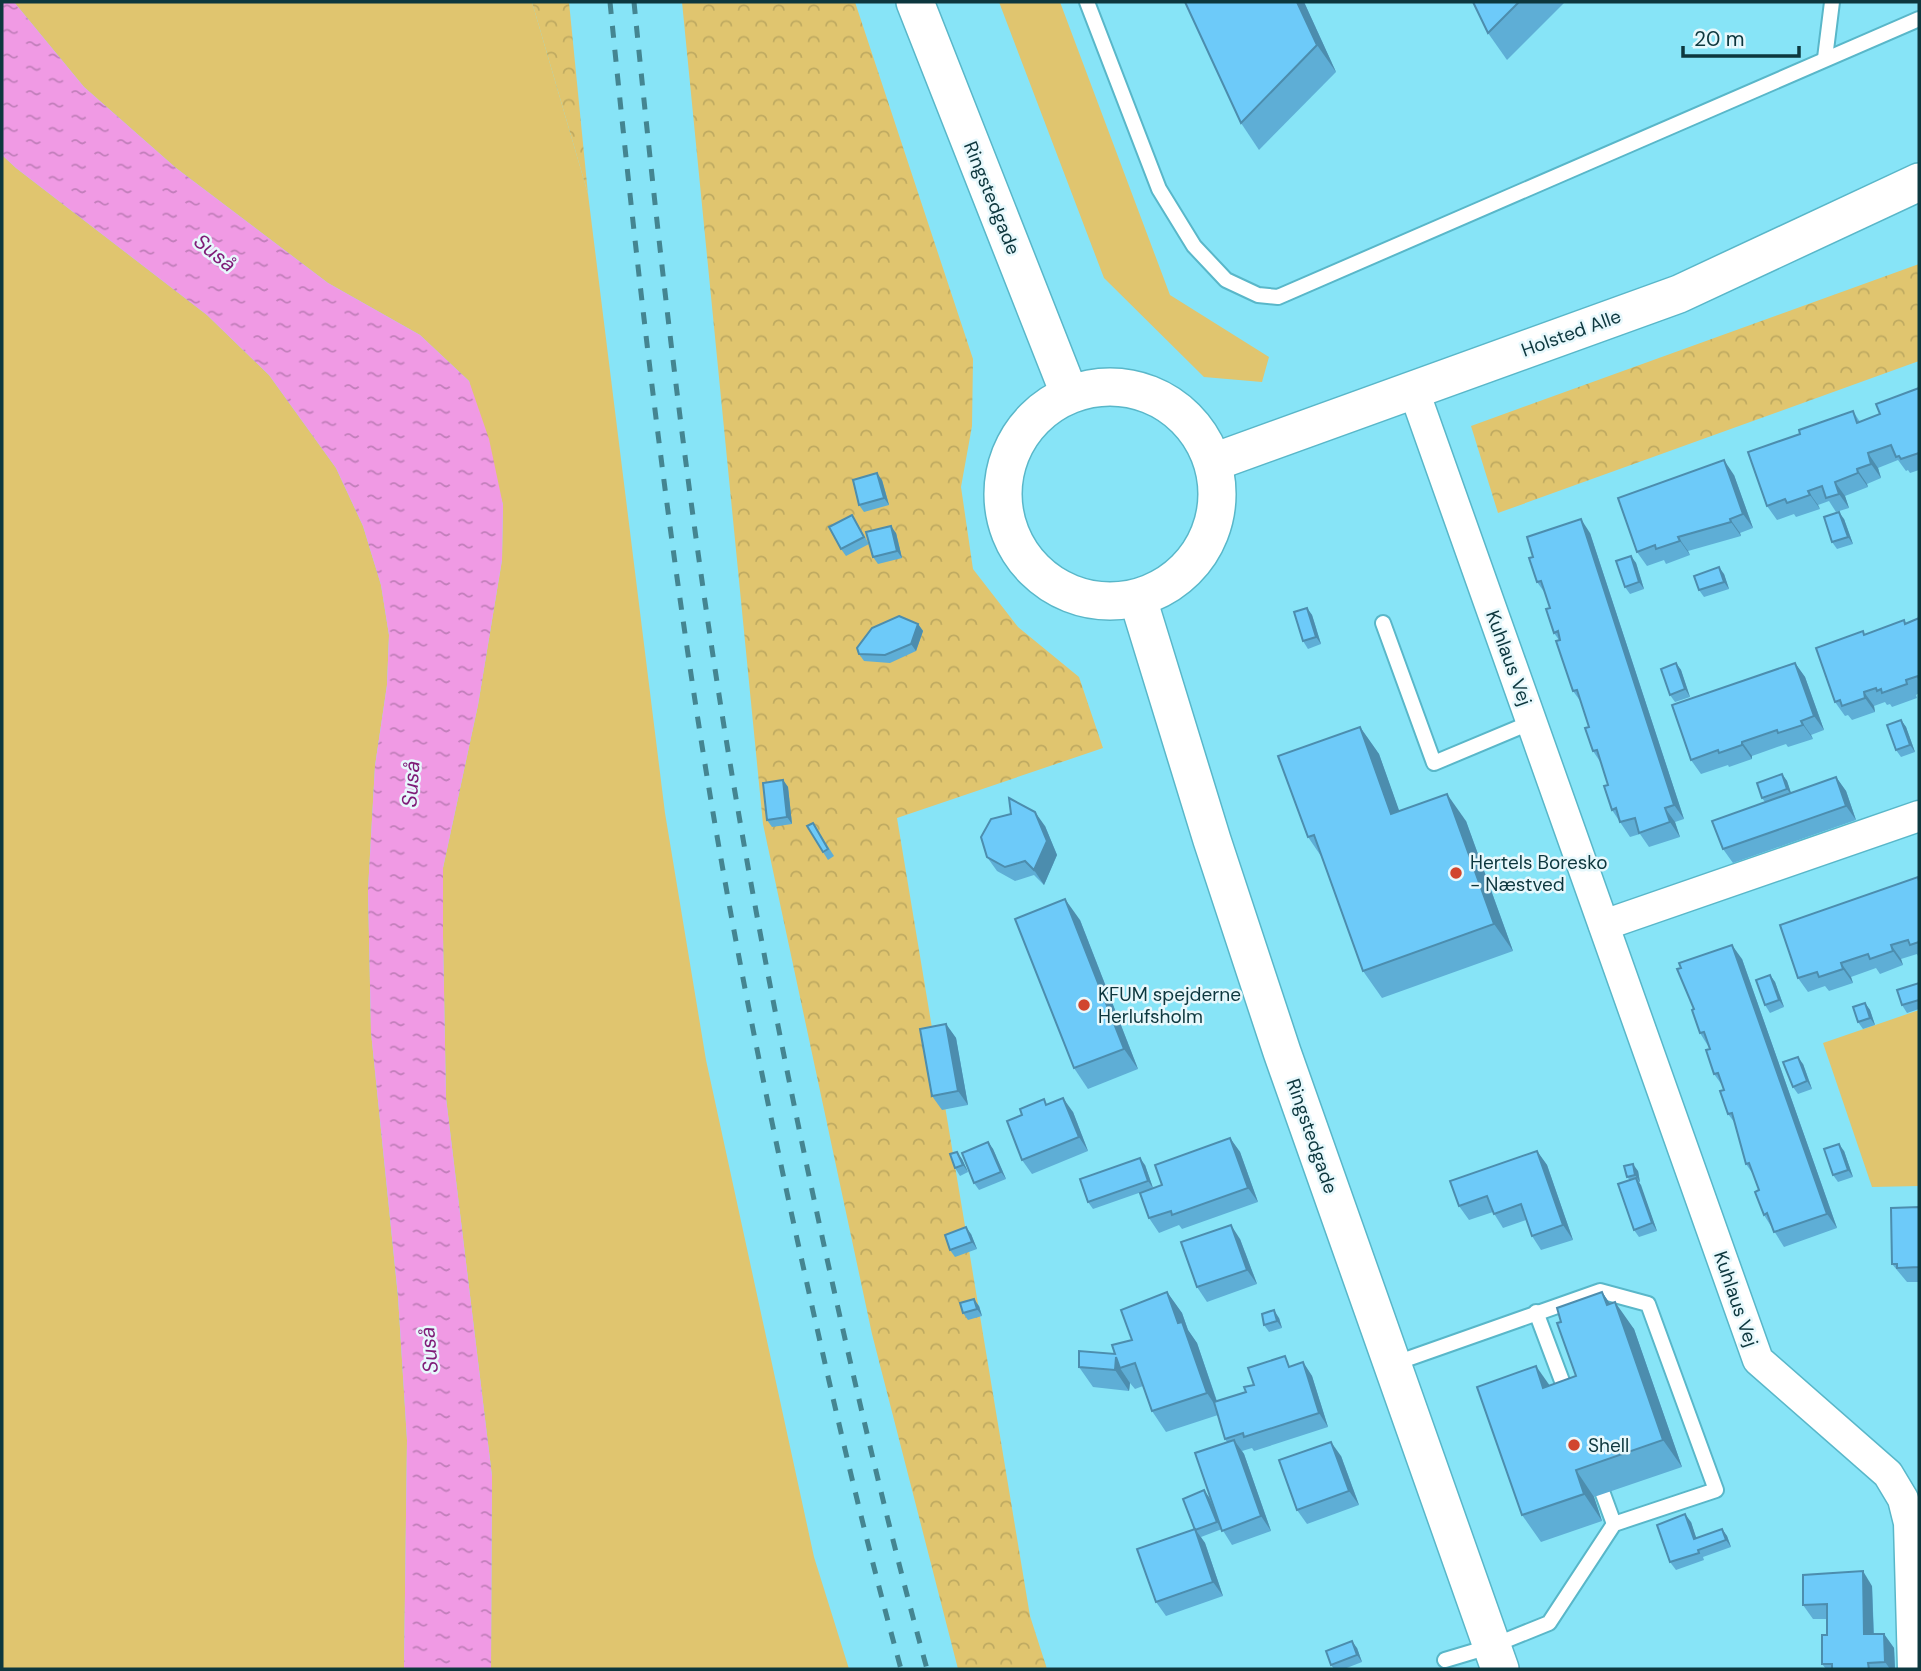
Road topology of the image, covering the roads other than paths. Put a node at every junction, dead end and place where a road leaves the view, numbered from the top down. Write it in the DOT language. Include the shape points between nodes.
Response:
graph roads {
  1 [pos="915,2"];
  2 [pos="1087,2"];
  3 [pos="1832,2"];
  4 [pos="1919,19"];
  5 [pos="1825,58"];
  6 [pos="1919,182"];
  7 [pos="1414,391"];
  8 [pos="1069,393"];
  9 [pos="1214,463"];
  10 [pos="1138,599"];
  11 [pos="1383,623"];
  12 [pos="1532,722"];
  13 [pos="1919,816"];
  14 [pos="1604,925"];
  15 [pos="1536,1312"];
  16 [pos="1392,1364"];
  17 [pos="1574,1412"];
  18 [pos="1603,1494"];
  19 [pos="1614,1524"];
  20 [pos="1496,1658"];
  21 [pos="1445,1660"];
  22 [pos="1913,1669"];
  1 -- 8 [label="street, Ringstedgade"];
  2 -- 5 [label="lane" via="1159,189 1194,246 1233,283 1258,295 1278,297"];
  3 -- 5 [label="lane"];
  4 -- 5 [label="lane"];
  6 -- 7 [label="street, Holsted Alle" via="1679,294"];
  7 -- 9 [label="street, Holsted Alle"];
  7 -- 12 [label="street, Kuhlaus Vej"];
  8 -- 9 [label="street" via="1105,386 1140,390 1172,405 1198,430"];
  8 -- 10 [label="street" via="1039,412 1016,441 1003,475 1003,511 1015,545 1037,574 1067,594 1102,602"];
  9 -- 10 [label="street" via="1219,497 1212,531 1196,561 1170,585"];
  10 -- 16 [label="street, Ringstedgade" via="1282,1052"];
  11 -- 12 [label="lane" via="1434,763"];
  12 -- 14 [label="street, Kuhlaus Vej"];
  13 -- 14 [label="street"];
  14 -- 22 [label="street, Kuhlaus Vej" via="1758,1360 1888,1474 1903,1499 1909,1523"];
  15 -- 16 [label="lane"];
  15 -- 17 [label="lane"];
  15 -- 19 [label="lane" via="1600,1291 1648,1304 1716,1490"];
  16 -- 20 [label="street, Ringstedgade"];
  18 -- 19 [label="lane"];
  19 -- 20 [label="lane" via="1549,1623"];
  20 -- 21 [label="lane"];
}
